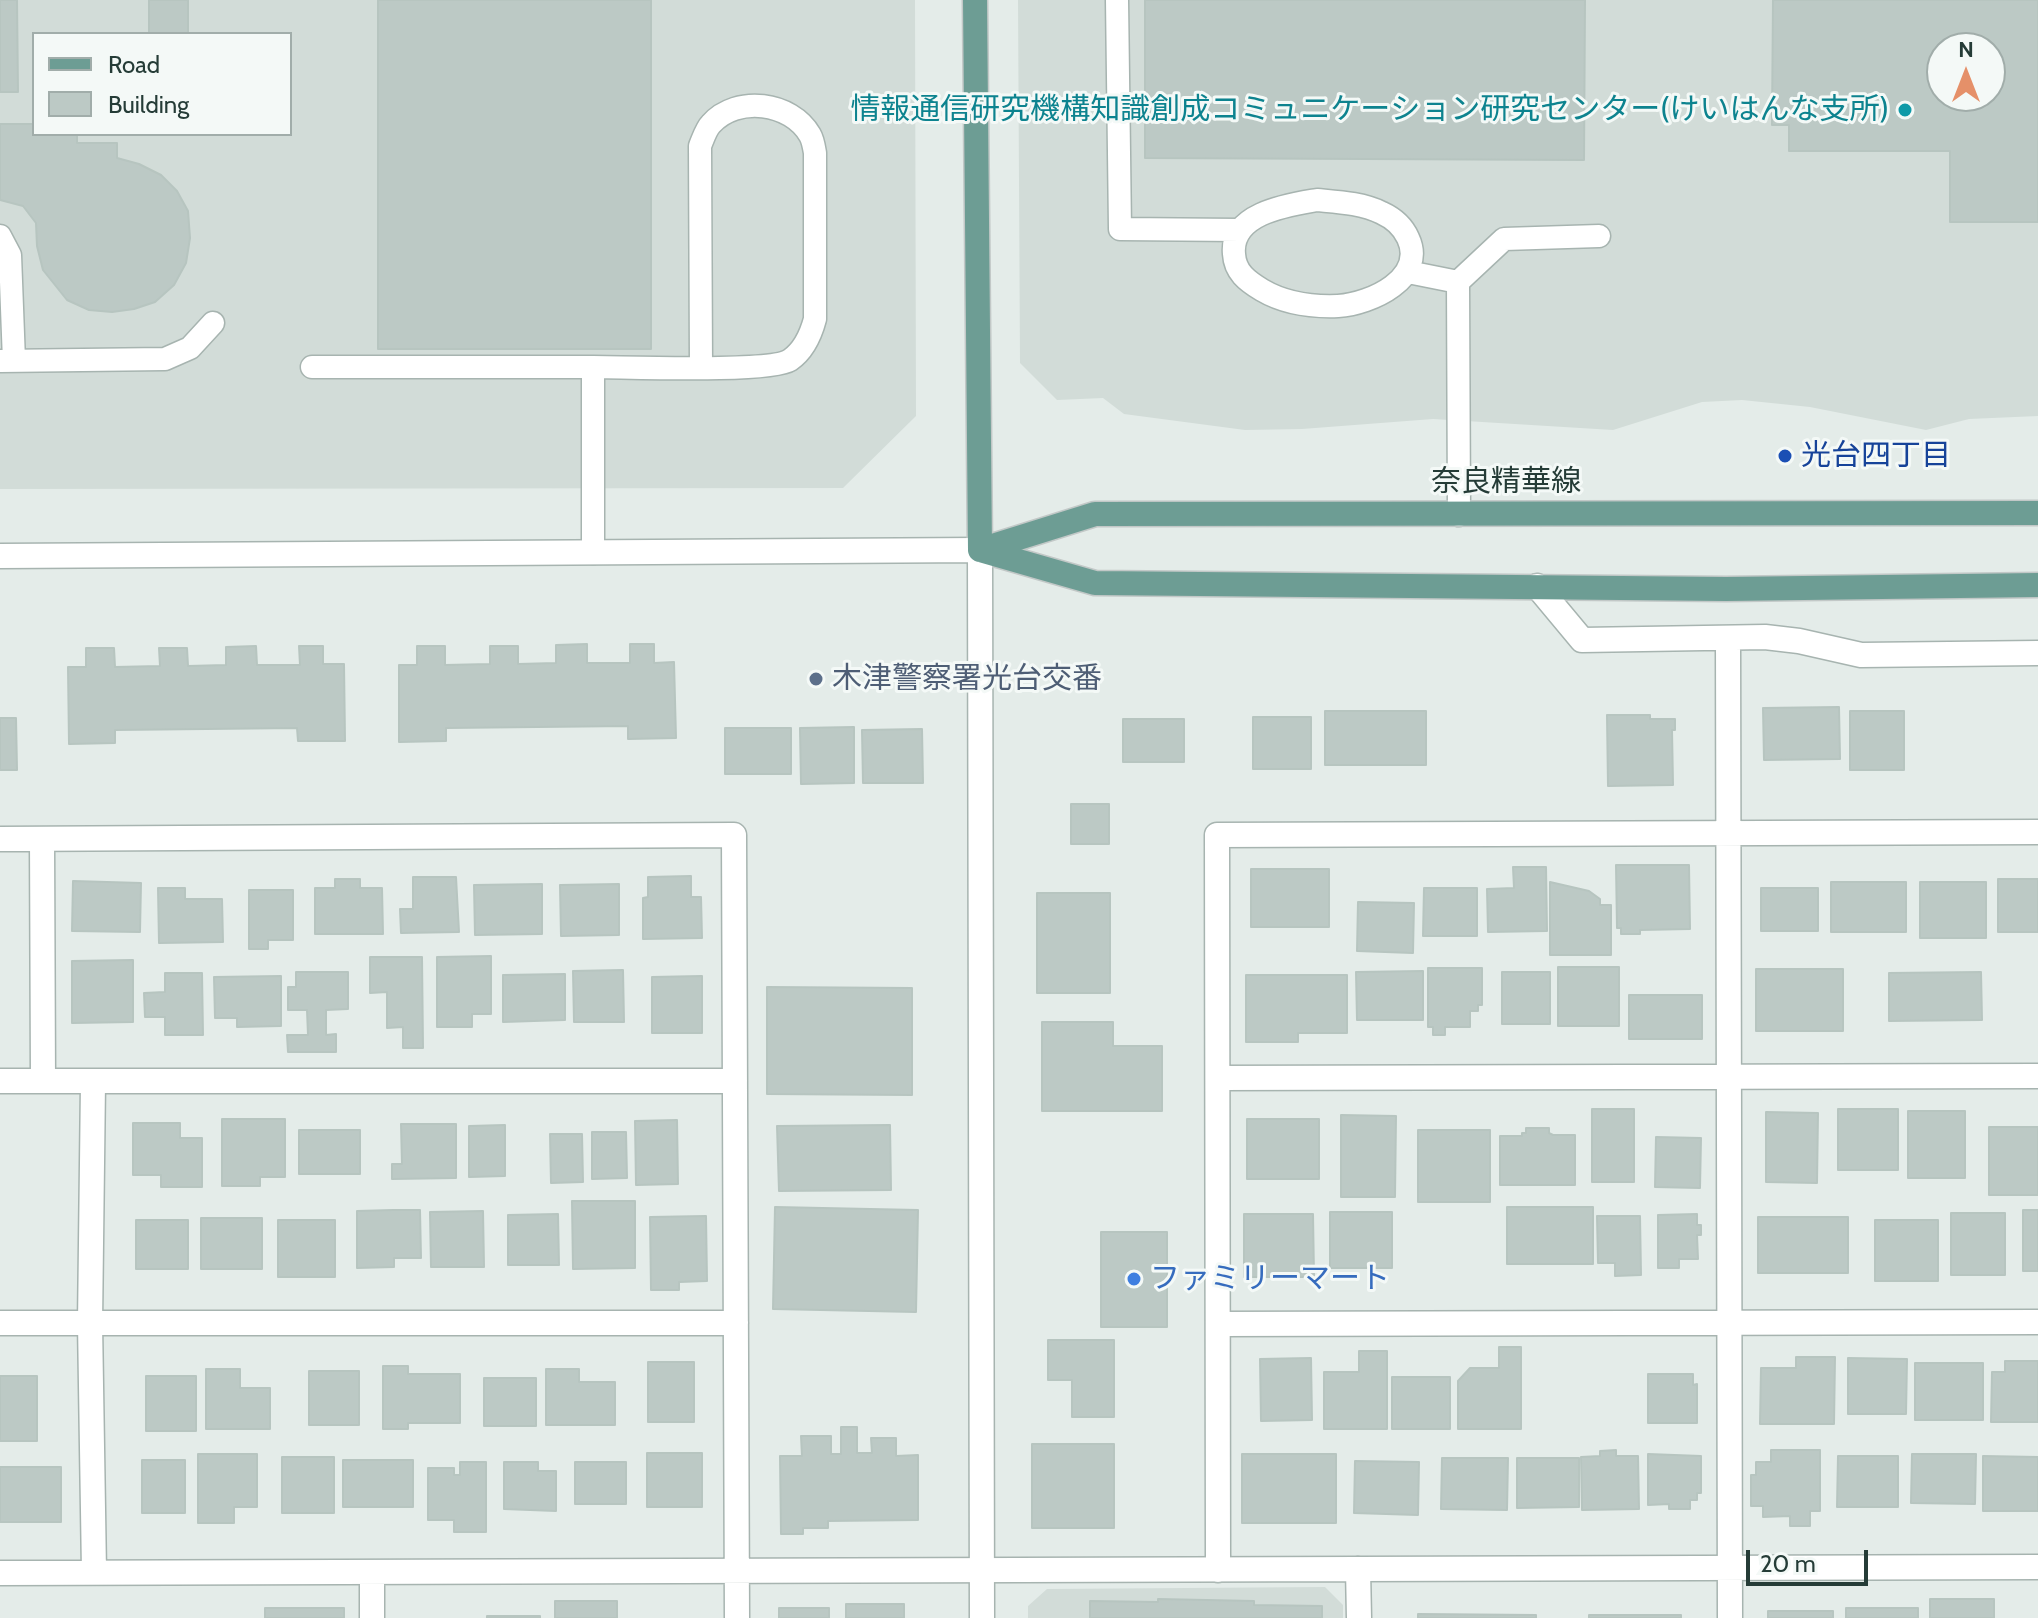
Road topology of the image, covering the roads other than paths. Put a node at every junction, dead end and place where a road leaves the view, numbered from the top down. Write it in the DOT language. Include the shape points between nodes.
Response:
graph roads {
  1 [pos="975,0"];
  2 [pos="1117,0"];
  3 [pos="1240,230"];
  4 [pos="0,236"];
  5 [pos="1599,236"];
  6 [pos="1408,272"];
  7 [pos="1458,282"];
  8 [pos="213,323"];
  9 [pos="7,361"];
  10 [pos="312,367"];
  11 [pos="593,367"];
  12 [pos="701,367"];
  13 [pos="2038,513"];
  14 [pos="1459,515"];
  15 [pos="980,550"];
  16 [pos="593,553"];
  17 [pos="0,556"];
  18 [pos="2038,585"];
  19 [pos="1537,586"];
  20 [pos="1728,639"];
  21 [pos="2038,653"];
  22 [pos="2038,832"];
  23 [pos="1727,833"];
  24 [pos="0,839"];
  25 [pos="42,839"];
  26 [pos="2038,1076"];
  27 [pos="1728,1077"];
  28 [pos="1218,1078"];
  29 [pos="0,1081"];
  30 [pos="43,1081"];
  31 [pos="735,1081"];
  32 [pos="93,1083"];
  33 [pos="2038,1322"];
  34 [pos="0,1323"];
  35 [pos="90,1323"];
  36 [pos="736,1323"];
  37 [pos="1729,1323"];
  38 [pos="1218,1324"];
  39 [pos="2038,1567"];
  40 [pos="1730,1568"];
  41 [pos="1358,1569"];
  42 [pos="982,1570"];
  43 [pos="1218,1570"];
  44 [pos="737,1571"];
  45 [pos="94,1572"];
  46 [pos="372,1572"];
  47 [pos="0,1573"];
  48 [pos="372,1618"];
  49 [pos="737,1618"];
  50 [pos="982,1618"];
  51 [pos="1359,1618"];
  52 [pos="1730,1618"];
  1 -- 15 [label="main road"];
  2 -- 3 [label="lane" via="1120,229"];
  3 -- 6 [label="lane" via="1282,206 1317,200 1357,205 1383,213 1401,227 1413,255"];
  3 -- 6 [label="lane" via="1233,249 1235,267 1248,282 1274,297 1305,305 1340,306 1380,295"];
  4 -- 9 [label="lane" via="10,255"];
  5 -- 7 [label="lane" via="1504,239"];
  6 -- 7 [label="lane"];
  7 -- 14 [label="lane"];
  8 -- 9 [label="lane" via="190,348 165,359"];
  10 -- 11 [label="lane"];
  11 -- 12 [label="lane"];
  11 -- 16 [label="lane"];
  12 -- 12 [label="lane" via="775,366 791,360 813,329 815,153 812,136 780,110 746,105 728,110 710,124 700,146"];
  13 -- 14 [label="main road, 奈良精華線"];
  14 -- 15 [label="main road, 奈良精華線" via="1095,514"];
  15 -- 16 [label="street"];
  15 -- 19 [label="main road" via="1095,583"];
  15 -- 42 [label="street"];
  16 -- 17 [label="street"];
  18 -- 19 [label="main road"];
  19 -- 20 [label="street" via="1582,640"];
  20 -- 21 [label="street" via="1799,641 1861,655"];
  20 -- 23 [label="street"];
  22 -- 23 [label="street"];
  23 -- 27 [label="street"];
  23 -- 28 [label="street" via="1217,835"];
  24 -- 25 [label="street"];
  25 -- 30 [label="street"];
  25 -- 31 [label="street" via="734,835"];
  26 -- 27 [label="street"];
  27 -- 28 [label="street"];
  27 -- 37 [label="street"];
  28 -- 38 [label="street"];
  29 -- 30 [label="street"];
  30 -- 32 [label="street"];
  31 -- 32 [label="street"];
  31 -- 36 [label="street"];
  32 -- 35 [label="street"];
  33 -- 37 [label="street"];
  34 -- 35 [label="street"];
  35 -- 36 [label="street"];
  35 -- 45 [label="street"];
  36 -- 44 [label="street"];
  37 -- 38 [label="street"];
  37 -- 40 [label="street"];
  38 -- 43 [label="street"];
  39 -- 40 [label="street"];
  40 -- 41 [label="street"];
  40 -- 52 [label="street"];
  41 -- 43 [label="street"];
  41 -- 51 [label="street"];
  42 -- 43 [label="street"];
  42 -- 44 [label="street"];
  42 -- 50 [label="street"];
  44 -- 46 [label="street"];
  44 -- 49 [label="street"];
  45 -- 46 [label="street"];
  45 -- 47 [label="street"];
  46 -- 48 [label="street"];
}
